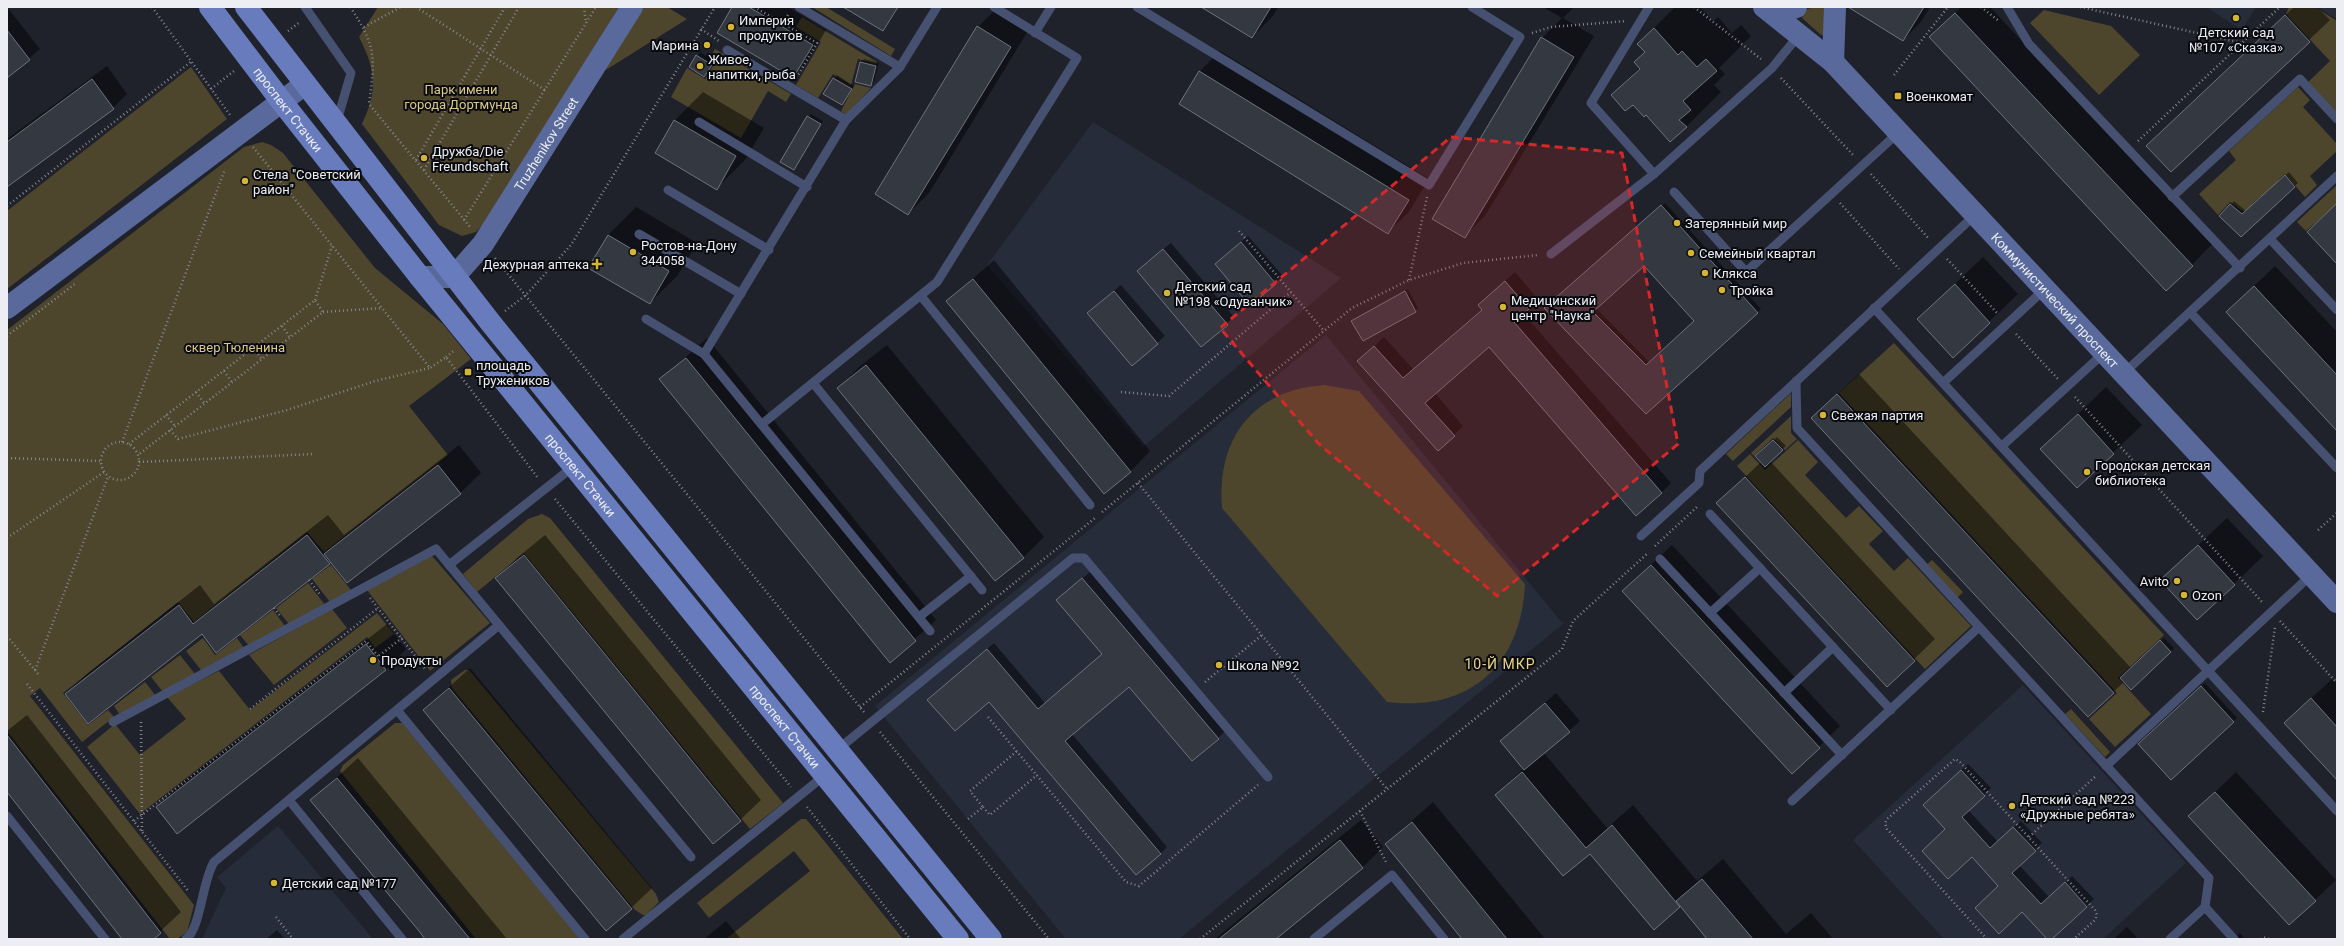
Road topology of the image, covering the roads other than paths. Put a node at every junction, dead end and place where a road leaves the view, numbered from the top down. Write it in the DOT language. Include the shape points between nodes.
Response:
graph roads {
  1 [pos="210,7"];
  2 [pos="246,7"];
  3 [pos="305,7"];
  4 [pos="632,7"];
  5 [pos="799,7"];
  6 [pos="937,7"];
  7 [pos="994,7"];
  8 [pos="1051,7"];
  9 [pos="1137,7"];
  10 [pos="1472,7"];
  11 [pos="1649,7"];
  12 [pos="1796,7"];
  13 [pos="1835,7"];
  14 [pos="2007,7"];
  15 [pos="1770,10"];
  16 [pos="1035,33"];
  17 [pos="1800,34"];
  18 [pos="727,50"];
  19 [pos="1832,62"];
  20 [pos="900,67"];
  21 [pos="305,84"];
  22 [pos="282,102"];
  23 [pos="2337,119"];
  24 [pos="846,120"];
  25 [pos="699,122"];
  26 [pos="336,124"];
  27 [pos="1899,132"];
  28 [pos="1654,174"];
  29 [pos="2337,176"];
  30 [pos="807,187"];
  31 [pos="668,190"];
  32 [pos="1674,192"];
  33 [pos="2172,196"];
  34 [pos="1976,214"];
  35 [pos="639,234"];
  36 [pos="2270,239"];
  37 [pos="769,250"];
  38 [pos="1551,254"];
  39 [pos="2240,268"];
  40 [pos="420,277"];
  41 [pos="454,277"];
  42 [pos="2046,288"];
  43 [pos="741,294"];
  44 [pos="921,296"];
  45 [pos="7,308"];
  46 [pos="1874,308"];
  47 [pos="2337,310"];
  48 [pos="2190,312"];
  49 [pos="646,319"];
  50 [pos="2104,352"];
  51 [pos="704,354"];
  52 [pos="2124,373"];
  53 [pos="1796,381"];
  54 [pos="1944,382"];
  55 [pos="813,383"];
  56 [pos="762,424"];
  57 [pos="2002,446"];
  58 [pos="574,466"];
  59 [pos="2337,468"];
  60 [pos="1090,505"];
  61 [pos="1710,514"];
  62 [pos="1641,536"];
  63 [pos="1660,559"];
  64 [pos="449,565"];
  65 [pos="1760,568"];
  66 [pos="2312,575"];
  67 [pos="971,576"];
  68 [pos="982,590"];
  69 [pos="2337,602"];
  70 [pos="1710,613"];
  71 [pos="919,617"];
  72 [pos="499,625"];
  73 [pos="1979,627"];
  74 [pos="930,631"];
  75 [pos="1834,647"];
  76 [pos="2208,671"];
  77 [pos="1784,693"];
  78 [pos="397,710"];
  79 [pos="1891,710"];
  80 [pos="114,722"];
  81 [pos="837,750"];
  82 [pos="1842,755"];
  83 [pos="2106,766"];
  84 [pos="825,776"];
  85 [pos="1268,777"];
  86 [pos="289,800"];
  87 [pos="1792,801"];
  88 [pos="2337,811"];
  89 [pos="7,816"];
  90 [pos="691,856"];
  91 [pos="2205,907"];
  92 [pos="105,939"];
  93 [pos="186,939"];
  94 [pos="402,939"];
  95 [pos="585,939"];
  96 [pos="623,939"];
  97 [pos="958,939"];
  98 [pos="991,939"];
  99 [pos="1314,939"];
  100 [pos="1444,939"];
  101 [pos="2170,939"];
  102 [pos="2234,939"];
  1 -- 22 [label="main road, проспект Стачки"];
  2 -- 21 [label="main road, проспект Стачки"];
  3 -- 26 [label="lane" via="351,73"];
  4 -- 41 [label="main road, Truzhenikov Street" via="483,244"];
  5 -- 20 [label="lane"];
  6 -- 20 [label="lane"];
  7 -- 16 [label="lane"];
  8 -- 16 [label="lane"];
  9 -- 10 [label="lane" via="1430,185 1520,37"];
  11 -- 28 [label="lane" via="1591,103"];
  12 -- 15 [label="main road"];
  13 -- 19 [label="main road"];
  14 -- 33 [label="lane" via="2029,44"];
  15 -- 17 [label="main road, Коммунистический проспект"];
  16 -- 44 [label="lane" via="1077,58 937,282"];
  17 -- 19 [label="main road, Коммунистический проспект"];
  17 -- 28 [label="lane" via="1772,68"];
  18 -- 24 [label="lane"];
  19 -- 27 [label="main road, Коммунистический проспект"];
  20 -- 24 [label="lane"];
  21 -- 22 [label="main road"];
  21 -- 26 [label="main road, проспект Стачки"];
  22 -- 40 [label="main road, проспект Стачки"];
  22 -- 45 [label="main road"];
  23 -- 33 [label="lane" via="2300,79"];
  24 -- 30 [label="lane"];
  25 -- 30 [label="lane"];
  26 -- 41 [label="main road, проспект Стачки"];
  27 -- 32 [label="lane" via="1746,272"];
  27 -- 34 [label="main road, Коммунистический проспект"];
  28 -- 38 [label="lane"];
  29 -- 36 [label="lane"];
  30 -- 37 [label="lane"];
  31 -- 37 [label="lane"];
  33 -- 39 [label="lane"];
  34 -- 42 [label="main road, Коммунистический проспект"];
  34 -- 46 [label="lane"];
  35 -- 43 [label="lane"];
  36 -- 39 [label="lane"];
  36 -- 47 [label="lane"];
  37 -- 43 [label="lane"];
  39 -- 48 [label="lane"];
  40 -- 41 [label="main road"];
  40 -- 58 [label="main road, проспект Стачки"];
  41 -- 81 [label="main road, проспект Стачки"];
  42 -- 50 [label="main road, Коммунистический проспект"];
  42 -- 54 [label="lane"];
  43 -- 51 [label="lane"];
  44 -- 55 [label="lane"];
  44 -- 60 [label="lane"];
  46 -- 53 [label="lane"];
  46 -- 54 [label="lane"];
  48 -- 52 [label="lane"];
  48 -- 59 [label="lane"];
  49 -- 51 [label="lane"];
  50 -- 52 [label="main road, Коммунистический проспект"];
  50 -- 57 [label="lane"];
  51 -- 56 [label="lane"];
  52 -- 66 [label="main road, Коммунистический проспект"];
  53 -- 62 [label="lane" via="1700,471 1699,483"];
  53 -- 73 [label="lane" via="1797,428"];
  54 -- 57 [label="lane"];
  55 -- 56 [label="lane"];
  55 -- 67 [label="lane"];
  56 -- 71 [label="lane"];
  57 -- 76 [label="lane"];
  58 -- 64 [label="lane"];
  58 -- 84 [label="main road, проспект Стачки"];
  61 -- 65 [label="lane"];
  63 -- 70 [label="lane"];
  64 -- 72 [label="lane"];
  64 -- 80 [label="lane" via="436,549"];
  65 -- 70 [label="lane"];
  65 -- 75 [label="lane"];
  66 -- 69 [label="main road, Коммунистический проспект"];
  66 -- 76 [label="lane"];
  67 -- 68 [label="lane"];
  67 -- 71 [label="lane"];
  70 -- 77 [label="lane"];
  71 -- 74 [label="lane"];
  72 -- 78 [label="lane"];
  72 -- 90 [label="lane"];
  73 -- 79 [label="lane"];
  73 -- 83 [label="lane"];
  75 -- 77 [label="lane"];
  75 -- 79 [label="lane"];
  76 -- 83 [label="lane"];
  76 -- 88 [label="lane"];
  77 -- 82 [label="lane"];
  78 -- 86 [label="lane"];
  78 -- 95 [label="lane"];
  79 -- 82 [label="lane"];
  81 -- 85 [label="lane" via="1073,558 1084,558"];
  81 -- 98 [label="main road, проспект Стачки"];
  82 -- 87 [label="lane"];
  83 -- 91 [label="lane" via="2209,878"];
  84 -- 96 [label="lane"];
  84 -- 97 [label="main road, проспект Стачки"];
  86 -- 93 [label="lane" via="214,862 208,872 194,928"];
  86 -- 94 [label="lane"];
  89 -- 92 [label="lane"];
  91 -- 101 [label="lane"];
  91 -- 102 [label="lane"];
  99 -- 100 [label="lane" via="1392,875"];
}
